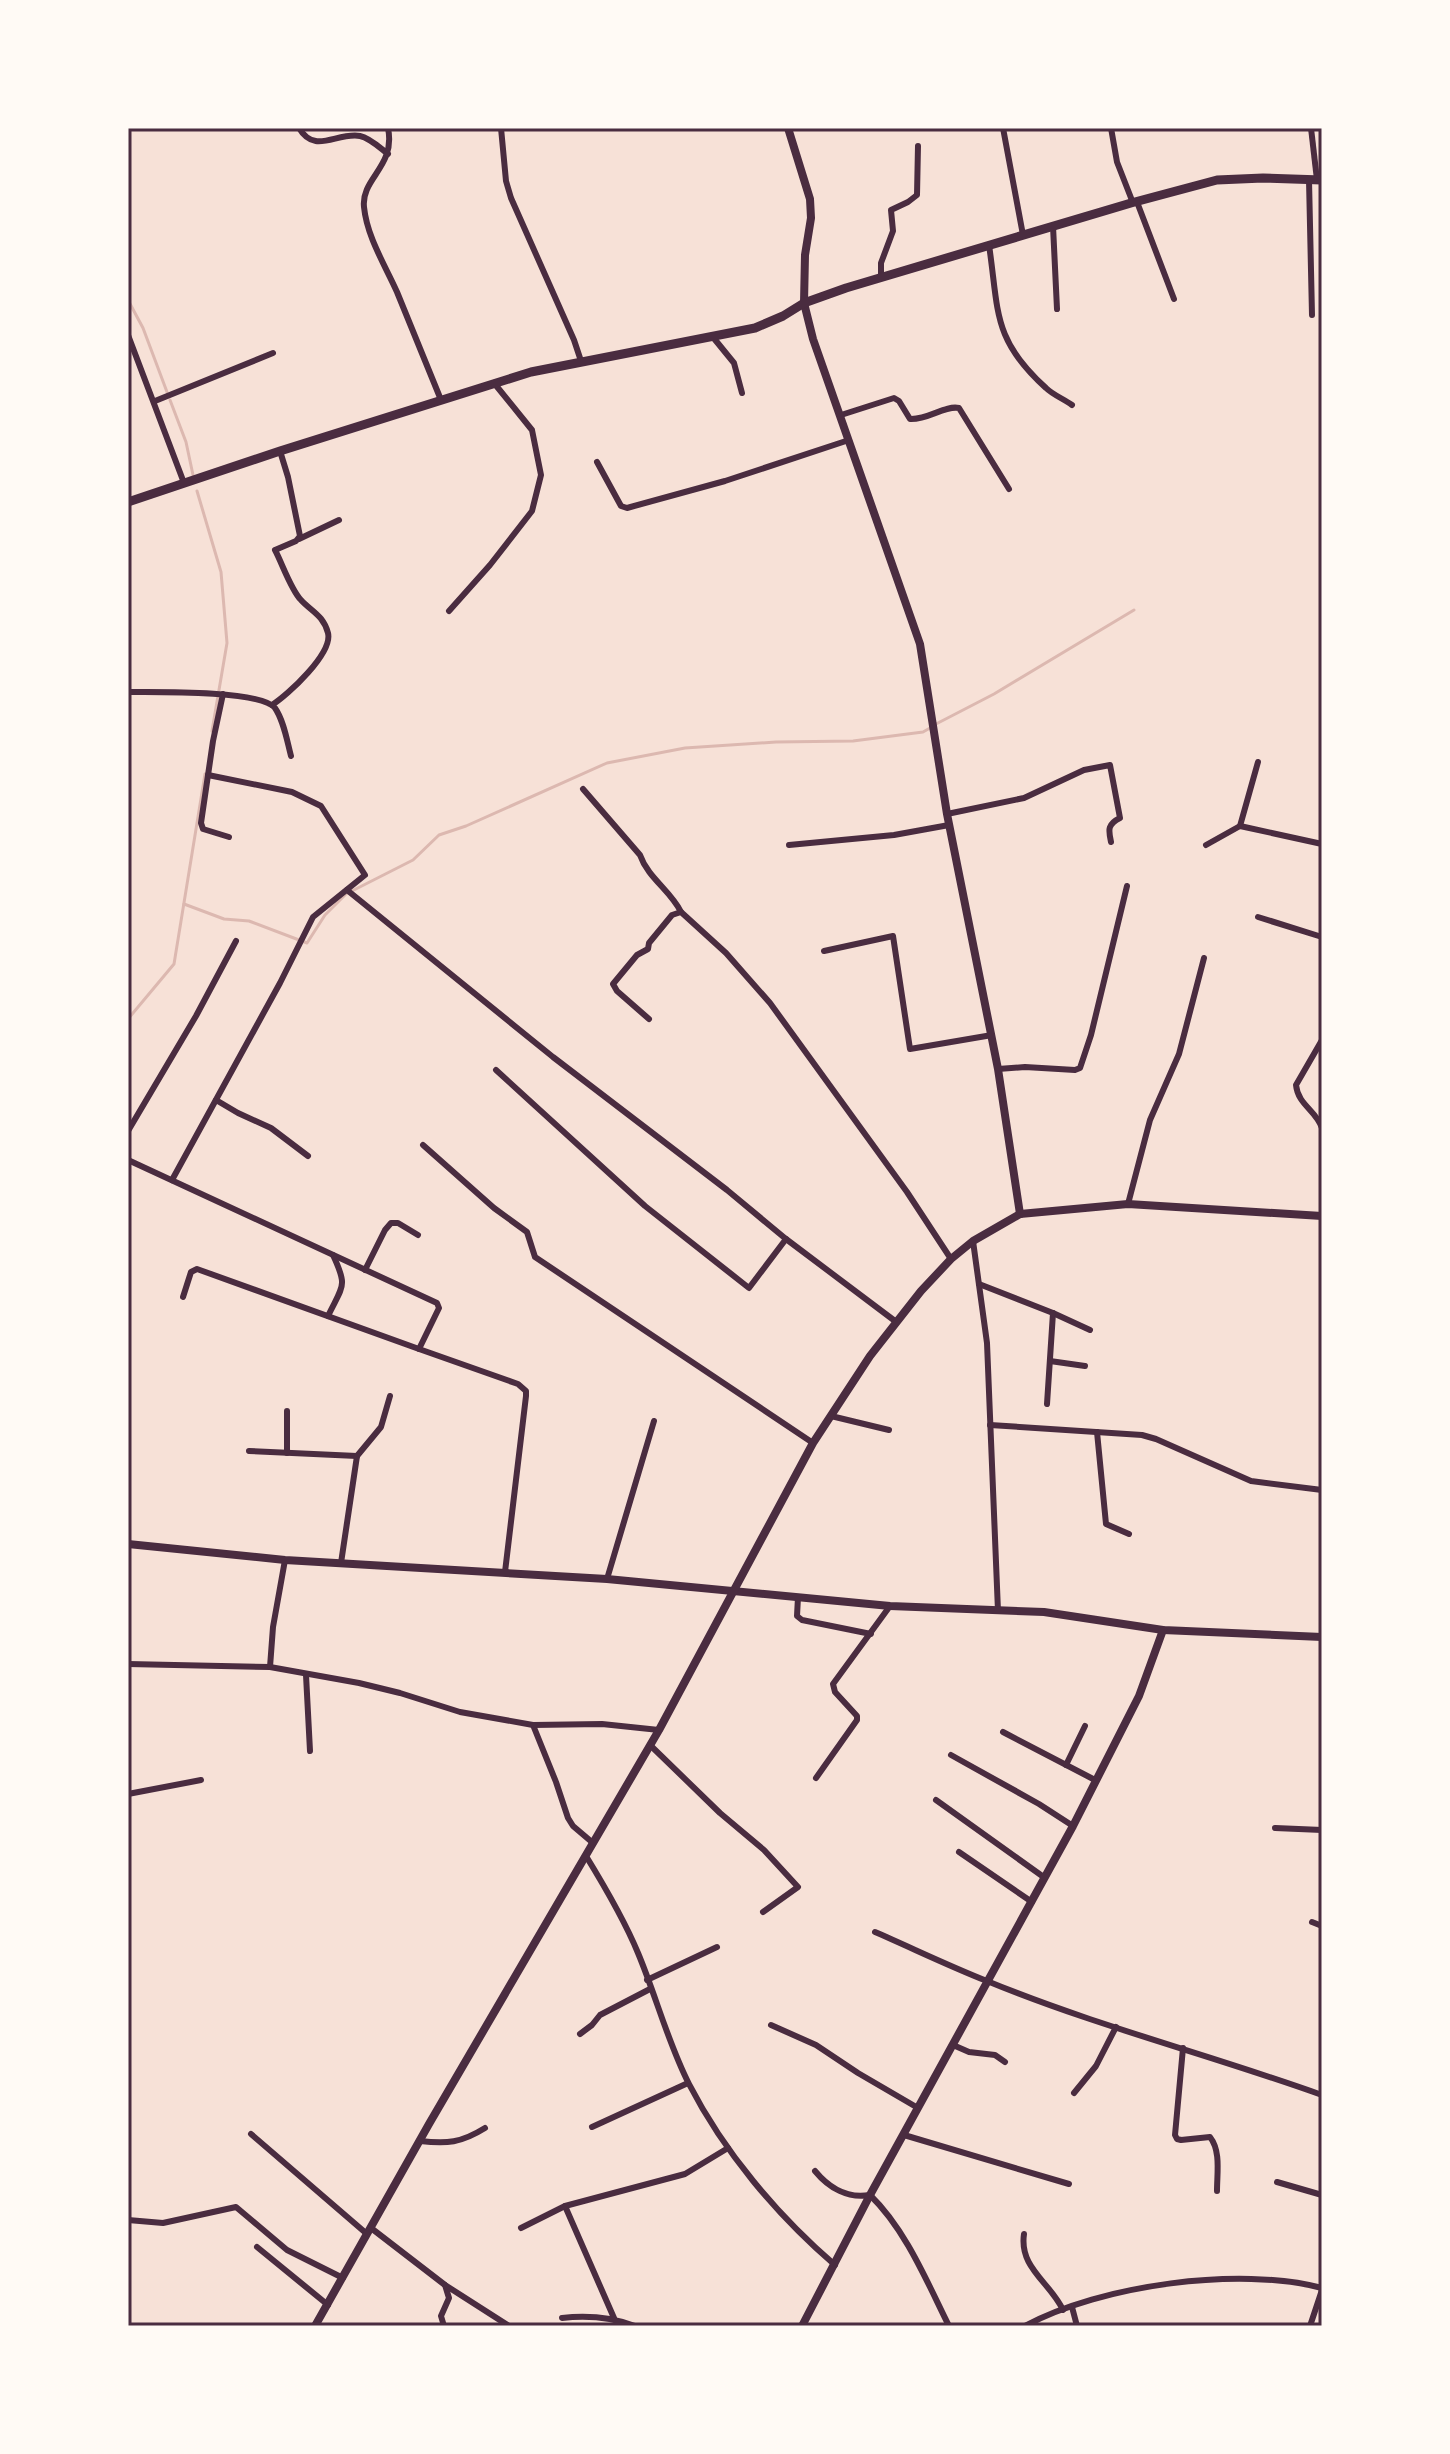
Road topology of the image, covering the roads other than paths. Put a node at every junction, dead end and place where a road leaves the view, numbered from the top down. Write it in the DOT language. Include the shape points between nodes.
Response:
graph roads {
  1 [pos="299,128"];
  2 [pos="388,128"];
  3 [pos="501,128"];
  4 [pos="788,128"];
  5 [pos="1003,128"];
  6 [pos="1111,128"];
  7 [pos="1311,128"];
  8 [pos="918,146"];
  9 [pos="388,154"];
  10 [pos="1316,180"];
  11 [pos="1135,202"];
  12 [pos="1053,226"];
  13 [pos="1023,235"];
  14 [pos="989,245"];
  15 [pos="881,277"];
  16 [pos="1174,299"];
  17 [pos="804,303"];
  18 [pos="1057,309"];
  19 [pos="1312,315"];
  20 [pos="128,335"];
  21 [pos="712,336"];
  22 [pos="273,353"];
  23 [pos="581,361"];
  24 [pos="494,383"];
  25 [pos="742,393"];
  26 [pos="441,400"];
  27 [pos="155,401"];
  28 [pos="1072,405"];
  29 [pos="841,415"];
  30 [pos="849,440"];
  31 [pos="280,451"];
  32 [pos="597,462"];
  33 [pos="184,483"];
  34 [pos="1009,489"];
  35 [pos="128,502"];
  36 [pos="339,520"];
  37 [pos="299,539"];
  38 [pos="449,611"];
  39 [pos="128,692"];
  40 [pos="223,694"];
  41 [pos="272,705"];
  42 [pos="291,756"];
  43 [pos="1258,762"];
  44 [pos="208,775"];
  45 [pos="583,789"];
  46 [pos="947,814"];
  47 [pos="949,825"];
  48 [pos="1240,826"];
  49 [pos="229,837"];
  50 [pos="1111,842"];
  51 [pos="1322,844"];
  52 [pos="789,845"];
  53 [pos="1206,845"];
  54 [pos="1127,886"];
  55 [pos="347,890"];
  56 [pos="681,912"];
  57 [pos="1258,917"];
  58 [pos="1322,937"];
  59 [pos="236,941"];
  60 [pos="824,951"];
  61 [pos="1204,958"];
  62 [pos="649,1019"];
  63 [pos="992,1035"];
  64 [pos="1322,1040"];
  65 [pos="998,1069"];
  66 [pos="496,1070"];
  67 [pos="216,1100"];
  68 [pos="1322,1128"];
  69 [pos="128,1131"];
  70 [pos="423,1145"];
  71 [pos="308,1156"];
  72 [pos="128,1160"];
  73 [pos="172,1180"];
  74 [pos="1128,1204"];
  75 [pos="1020,1214"];
  76 [pos="1322,1216"];
  77 [pos="418,1235"];
  78 [pos="786,1239"];
  79 [pos="973,1241"];
  80 [pos="333,1255"];
  81 [pos="951,1259"];
  82 [pos="365,1270"];
  83 [pos="979,1284"];
  84 [pos="183,1297"];
  85 [pos="1053,1313"];
  86 [pos="328,1316"];
  87 [pos="895,1321"];
  88 [pos="1090,1330"];
  89 [pos="419,1349"];
  90 [pos="1050,1361"];
  91 [pos="1085,1366"];
  92 [pos="390,1396"];
  93 [pos="1047,1404"];
  94 [pos="287,1411"];
  95 [pos="831,1416"];
  96 [pos="654,1421"];
  97 [pos="990,1425"];
  98 [pos="889,1430"];
  99 [pos="1097,1432"];
  100 [pos="813,1443"];
  101 [pos="249,1451"];
  102 [pos="287,1453"];
  103 [pos="357,1456"];
  104 [pos="1322,1490"];
  105 [pos="1129,1534"];
  106 [pos="128,1544"];
  107 [pos="285,1560"];
  108 [pos="341,1563"];
  109 [pos="505,1572"];
  110 [pos="607,1579"];
  111 [pos="733,1592"];
  112 [pos="798,1597"];
  113 [pos="890,1606"];
  114 [pos="998,1611"];
  115 [pos="1163,1630"];
  116 [pos="871,1634"];
  117 [pos="1322,1637"];
  118 [pos="128,1664"];
  119 [pos="270,1667"];
  120 [pos="306,1675"];
  121 [pos="128,1678"];
  122 [pos="533,1725"];
  123 [pos="1085,1726"];
  124 [pos="659,1730"];
  125 [pos="1003,1732"];
  126 [pos="650,1745"];
  127 [pos="310,1751"];
  128 [pos="951,1755"];
  129 [pos="1066,1765"];
  130 [pos="816,1778"];
  131 [pos="201,1780"];
  132 [pos="1095,1780"];
  133 [pos="128,1794"];
  134 [pos="936,1800"];
  135 [pos="1073,1826"];
  136 [pos="1275,1828"];
  137 [pos="1322,1830"];
  138 [pos="593,1843"];
  139 [pos="959,1852"];
  140 [pos="586,1856"];
  141 [pos="1045,1878"];
  142 [pos="1032,1902"];
  143 [pos="763,1912"];
  144 [pos="1312,1922"];
  145 [pos="1322,1926"];
  146 [pos="875,1932"];
  147 [pos="717,1947"];
  148 [pos="647,1980"];
  149 [pos="987,1982"];
  150 [pos="650,1989"];
  151 [pos="771,2025"];
  152 [pos="1116,2027"];
  153 [pos="580,2034"];
  154 [pos="953,2045"];
  155 [pos="1183,2048"];
  156 [pos="1005,2062"];
  157 [pos="688,2083"];
  158 [pos="1074,2093"];
  159 [pos="1322,2095"];
  160 [pos="918,2108"];
  161 [pos="592,2127"];
  162 [pos="485,2128"];
  163 [pos="251,2134"];
  164 [pos="904,2135"];
  165 [pos="420,2141"];
  166 [pos="728,2148"];
  167 [pos="815,2171"];
  168 [pos="1277,2182"];
  169 [pos="1069,2184"];
  170 [pos="1217,2191"];
  171 [pos="870,2195"];
  172 [pos="1322,2195"];
  173 [pos="565,2206"];
  174 [pos="128,2220"];
  175 [pos="521,2228"];
  176 [pos="369,2231"];
  177 [pos="1024,2234"];
  178 [pos="257,2247"];
  179 [pos="835,2266"];
  180 [pos="343,2278"];
  181 [pos="445,2285"];
  182 [pos="1322,2289"];
  183 [pos="328,2305"];
  184 [pos="1072,2307"];
  185 [pos="1063,2310"];
  186 [pos="562,2318"];
  187 [pos="614,2318"];
  188 [pos="315,2326"];
  189 [pos="444,2326"];
  190 [pos="509,2326"];
  191 [pos="635,2326"];
  192 [pos="802,2326"];
  193 [pos="949,2326"];
  194 [pos="1025,2326"];
  195 [pos="1077,2326"];
  196 [pos="1310,2326"];
  1 -- 9 [label="street" via="312,141 362,137"];
  2 -- 9 [label="street"];
  3 -- 23 [label="street" via="511,198"];
  4 -- 17 [label="street" via="810,199"];
  5 -- 13 [label="street"];
  6 -- 11 [label="street" via="1117,162"];
  7 -- 10 [label="street"];
  8 -- 15 [label="street" via="917,195 891,210 893,231"];
  9 -- 26 [label="street" via="367,190 364,209"];
  10 -- 11 [label="main road" via="1217,180"];
  10 -- 19 [label="street"];
  11 -- 12 [label="main road"];
  11 -- 16 [label="street"];
  12 -- 13 [label="main road"];
  12 -- 18 [label="street"];
  13 -- 14 [label="main road"];
  14 -- 15 [label="main road"];
  14 -- 28 [label="street" via="1001,330 1030,374"];
  15 -- 17 [label="main road"];
  17 -- 21 [label="main road" via="771,323"];
  17 -- 29 [label="street"];
  20 -- 27 [label="street"];
  21 -- 23 [label="main road"];
  21 -- 25 [label="street" via="734,363"];
  22 -- 27 [label="street"];
  23 -- 24 [label="main road"];
  24 -- 26 [label="main road"];
  24 -- 38 [label="street" via="532,430 541,475 532,511"];
  26 -- 31 [label="main road"];
  27 -- 33 [label="street"];
  29 -- 30 [label="street"];
  29 -- 34 [label="street" via="894,398 914,420 959,408"];
  30 -- 32 [label="street" via="627,508"];
  30 -- 46 [label="street" via="920,644"];
  31 -- 33 [label="main road"];
  31 -- 37 [label="street"];
  33 -- 35 [label="main road"];
  36 -- 37 [label="street"];
  37 -- 41 [label="street" via="275,550 300,599 321,619 329,636 326,650"];
  39 -- 40 [label="street"];
  40 -- 41 [label="street"];
  40 -- 44 [label="street"];
  41 -- 42 [label="street"];
  43 -- 48 [label="street"];
  44 -- 49 [label="street" via="203,829"];
  44 -- 55 [label="street" via="292,792 321,806 365,875"];
  45 -- 56 [label="street"];
  46 -- 47 [label="street"];
  46 -- 50 [label="street" via="1024,798 1084,770 1110,765 1120,818 1108,829"];
  47 -- 52 [label="street"];
  47 -- 63 [label="street"];
  48 -- 51 [label="street"];
  48 -- 53 [label="street"];
  54 -- 65 [label="street" via="1080,1068"];
  55 -- 67 [label="street" via="313,917"];
  55 -- 78 [label="street"];
  56 -- 62 [label="street" via="672,915 613,984"];
  56 -- 81 [label="street" via="770,1003"];
  57 -- 58 [label="street"];
  59 -- 69 [label="street"];
  60 -- 63 [label="street" via="893,936 910,1049"];
  61 -- 74 [label="street" via="1179,1054 1150,1120"];
  63 -- 65 [label="street"];
  64 -- 68 [label="street" via="1296,1085 1299,1098"];
  65 -- 75 [label="street"];
  66 -- 78 [label="street" via="645,1206 749,1288"];
  67 -- 71 [label="street" via="271,1128"];
  67 -- 73 [label="street"];
  70 -- 100 [label="street" via="527,1232 535,1257"];
  72 -- 73 [label="street"];
  73 -- 80 [label="street"];
  74 -- 75 [label="street"];
  74 -- 76 [label="street"];
  75 -- 79 [label="street"];
  77 -- 82 [label="street" via="391,1223"];
  78 -- 87 [label="street"];
  79 -- 81 [label="street"];
  79 -- 83 [label="street"];
  80 -- 82 [label="street"];
  80 -- 86 [label="street" via="344,1278"];
  81 -- 87 [label="street"];
  82 -- 89 [label="street" via="439,1304"];
  83 -- 85 [label="street"];
  83 -- 97 [label="street"];
  84 -- 86 [label="street" via="191,1272 197,1269"];
  85 -- 88 [label="street"];
  85 -- 90 [label="street"];
  86 -- 89 [label="street"];
  87 -- 95 [label="street"];
  89 -- 109 [label="street" via="526,1391"];
  90 -- 91 [label="street"];
  90 -- 93 [label="street"];
  92 -- 103 [label="street" via="381,1427"];
  94 -- 102 [label="street"];
  95 -- 98 [label="street"];
  95 -- 100 [label="street"];
  96 -- 110 [label="street"];
  97 -- 99 [label="street"];
  97 -- 114 [label="street"];
  99 -- 104 [label="street" via="1156,1439 1251,1481"];
  99 -- 105 [label="street" via="1106,1524"];
  100 -- 111 [label="street"];
  101 -- 102 [label="street"];
  102 -- 103 [label="street"];
  103 -- 108 [label="street"];
  106 -- 107 [label="street"];
  107 -- 108 [label="street"];
  107 -- 119 [label="street"];
  108 -- 109 [label="street"];
  109 -- 110 [label="street"];
  110 -- 111 [label="street"];
  111 -- 112 [label="street"];
  111 -- 124 [label="street"];
  112 -- 113 [label="street"];
  112 -- 116 [label="street" via="797,1616 802,1620"];
  113 -- 114 [label="street"];
  113 -- 116 [label="street"];
  114 -- 115 [label="street" via="1044,1612"];
  115 -- 117 [label="street"];
  115 -- 132 [label="street" via="1139,1696"];
  116 -- 130 [label="street" via="832,1687 857,1722"];
  118 -- 119 [label="street"];
  118 -- 121 [label="street"];
  119 -- 120 [label="street"];
  120 -- 122 [label="street"];
  120 -- 127 [label="street"];
  122 -- 124 [label="street" via="612,1724"];
  122 -- 138 [label="street" via="568,1818"];
  123 -- 129 [label="street"];
  124 -- 126 [label="street"];
  125 -- 129 [label="street"];
  126 -- 138 [label="street"];
  126 -- 143 [label="street" via="798,1887"];
  128 -- 135 [label="street"];
  129 -- 132 [label="street"];
  131 -- 133 [label="street"];
  132 -- 135 [label="street"];
  134 -- 141 [label="street"];
  135 -- 141 [label="street"];
  136 -- 137 [label="street"];
  138 -- 140 [label="street"];
  139 -- 142 [label="street"];
  140 -- 148 [label="street" via="622,1920"];
  140 -- 165 [label="street"];
  141 -- 142 [label="street"];
  142 -- 149 [label="street"];
  144 -- 145 [label="street"];
  146 -- 149 [label="street"];
  147 -- 148 [label="street"];
  148 -- 150 [label="street"];
  149 -- 152 [label="street"];
  149 -- 154 [label="street"];
  150 -- 153 [label="street" via="600,2015"];
  150 -- 157 [label="street"];
  151 -- 160 [label="street" via="816,2045"];
  152 -- 155 [label="street"];
  152 -- 158 [label="street" via="1096,2066"];
  154 -- 156 [label="street"];
  154 -- 160 [label="street"];
  155 -- 159 [label="street"];
  155 -- 170 [label="street" via="1175,2135 1181,2140 1214,2140"];
  157 -- 161 [label="street"];
  157 -- 166 [label="street"];
  160 -- 164 [label="street"];
  162 -- 165 [label="street" via="466,2140"];
  163 -- 176 [label="street"];
  164 -- 169 [label="street"];
  164 -- 171 [label="street"];
  165 -- 176 [label="street"];
  166 -- 173 [label="street" via="685,2174"];
  166 -- 179 [label="street" via="775,2206"];
  167 -- 171 [label="street" via="838,2190 857,2198"];
  168 -- 172 [label="street"];
  171 -- 179 [label="street"];
  171 -- 193 [label="street" via="904,2239"];
  173 -- 175 [label="street"];
  173 -- 187 [label="street"];
  174 -- 180 [label="street" via="163,2223 236,2207 287,2250"];
  176 -- 180 [label="street"];
  176 -- 181 [label="street"];
  177 -- 185 [label="street" via="1028,2264"];
  178 -- 183 [label="street"];
  179 -- 192 [label="street"];
  180 -- 183 [label="street"];
  181 -- 189 [label="street" via="449,2298 441,2316"];
  181 -- 190 [label="street"];
  182 -- 184 [label="street" via="1286,2281 1219,2280 1146,2287"];
  182 -- 196 [label="street"];
  183 -- 188 [label="street"];
  184 -- 185 [label="street"];
  184 -- 195 [label="street"];
  185 -- 194 [label="street"];
  186 -- 187 [label="street"];
  187 -- 191 [label="street"];
}
